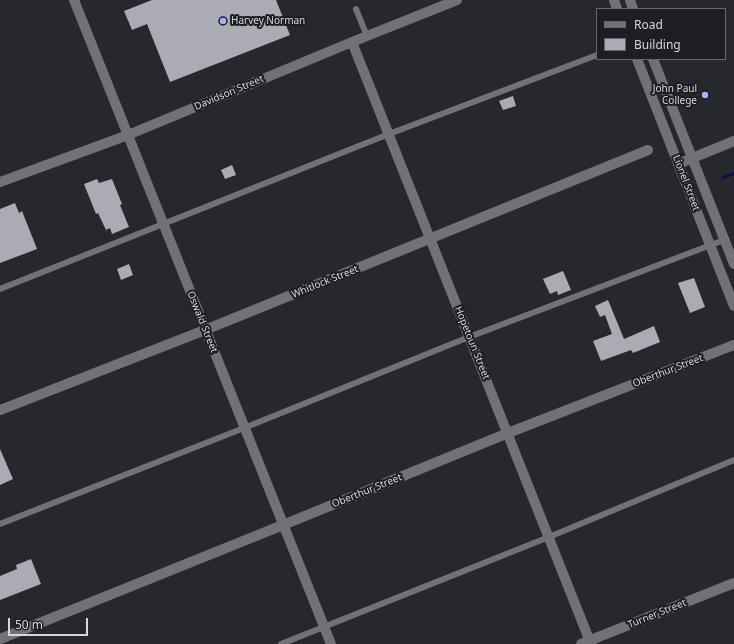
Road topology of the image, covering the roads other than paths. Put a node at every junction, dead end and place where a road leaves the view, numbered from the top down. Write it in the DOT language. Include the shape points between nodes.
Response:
graph roads {
  1 [pos="74,0"];
  2 [pos="457,0"];
  3 [pos="356,9"];
  4 [pos="367,36"];
  5 [pos="352,42"];
  6 [pos="596,55"];
  7 [pos="637,60"];
  8 [pos="653,60"];
  9 [pos="389,134"];
  10 [pos="128,136"];
  11 [pos="734,141"];
  12 [pos="648,150"];
  13 [pos="692,158"];
  14 [pos="678,164"];
  15 [pos="0,182"];
  16 [pos="163,224"];
  17 [pos="430,239"];
  18 [pos="724,240"];
  19 [pos="710,245"];
  20 [pos="734,264"];
  21 [pos="0,288"];
  22 [pos="734,306"];
  23 [pos="205,330"];
  24 [pos="469,337"];
  25 [pos="734,345"];
  26 [pos="0,410"];
  27 [pos="244,428"];
  28 [pos="508,433"];
  29 [pos="734,460"];
  30 [pos="0,524"];
  31 [pos="283,525"];
  32 [pos="549,537"];
  33 [pos="734,583"];
  34 [pos="324,627"];
  35 [pos="0,639"];
  36 [pos="587,643"];
  37 [pos="281,644"];
  38 [pos="330,644"];
  1 -- 10 [label="street, Oswald Street"];
  2 -- 4 [label="street, Davidson Street"];
  3 -- 4 [label="lane"];
  4 -- 5 [label="street, Davidson Street"];
  5 -- 9 [label="street, Hopetoun Street"];
  5 -- 10 [label="street, Davidson Street"];
  6 -- 9 [label="lane"];
  7 -- 14 [label="street, Lionel Street"];
  8 -- 13 [label="street, Lionel Street"];
  9 -- 16 [label="lane"];
  9 -- 17 [label="street, Hopetoun Street"];
  10 -- 15 [label="street, Davidson Street"];
  10 -- 16 [label="street, Oswald Street"];
  11 -- 13 [label="street"];
  12 -- 17 [label="street, Whitlock Street"];
  13 -- 14 [label="street"];
  13 -- 18 [label="street, Lionel Street"];
  14 -- 19 [label="street, Lionel Street"];
  16 -- 21 [label="lane"];
  16 -- 23 [label="street, Oswald Street"];
  17 -- 23 [label="street, Whitlock Street"];
  17 -- 24 [label="street, Hopetoun Street"];
  18 -- 19 [label="lane"];
  18 -- 20 [label="street, Lionel Street"];
  19 -- 22 [label="street, Lionel Street"];
  19 -- 24 [label="lane"];
  23 -- 26 [label="street, Whitlock Street"];
  23 -- 27 [label="street, Oswald Street"];
  24 -- 27 [label="lane"];
  24 -- 28 [label="street, Hopetoun Street"];
  25 -- 28 [label="street, Oberthur Street"];
  27 -- 30 [label="lane"];
  27 -- 31 [label="street, Oswald Street"];
  28 -- 31 [label="street, Oberthur Street"];
  28 -- 32 [label="street, Hopetoun Street"];
  29 -- 32 [label="lane"];
  31 -- 34 [label="street, Oswald Street"];
  31 -- 35 [label="street, Oberthur Street"];
  32 -- 34 [label="lane"];
  32 -- 36 [label="street, Hopetoun Street"];
  33 -- 36 [label="street, Turner Street"];
  34 -- 37 [label="lane"];
  34 -- 38 [label="street, Oswald Street"];
}
